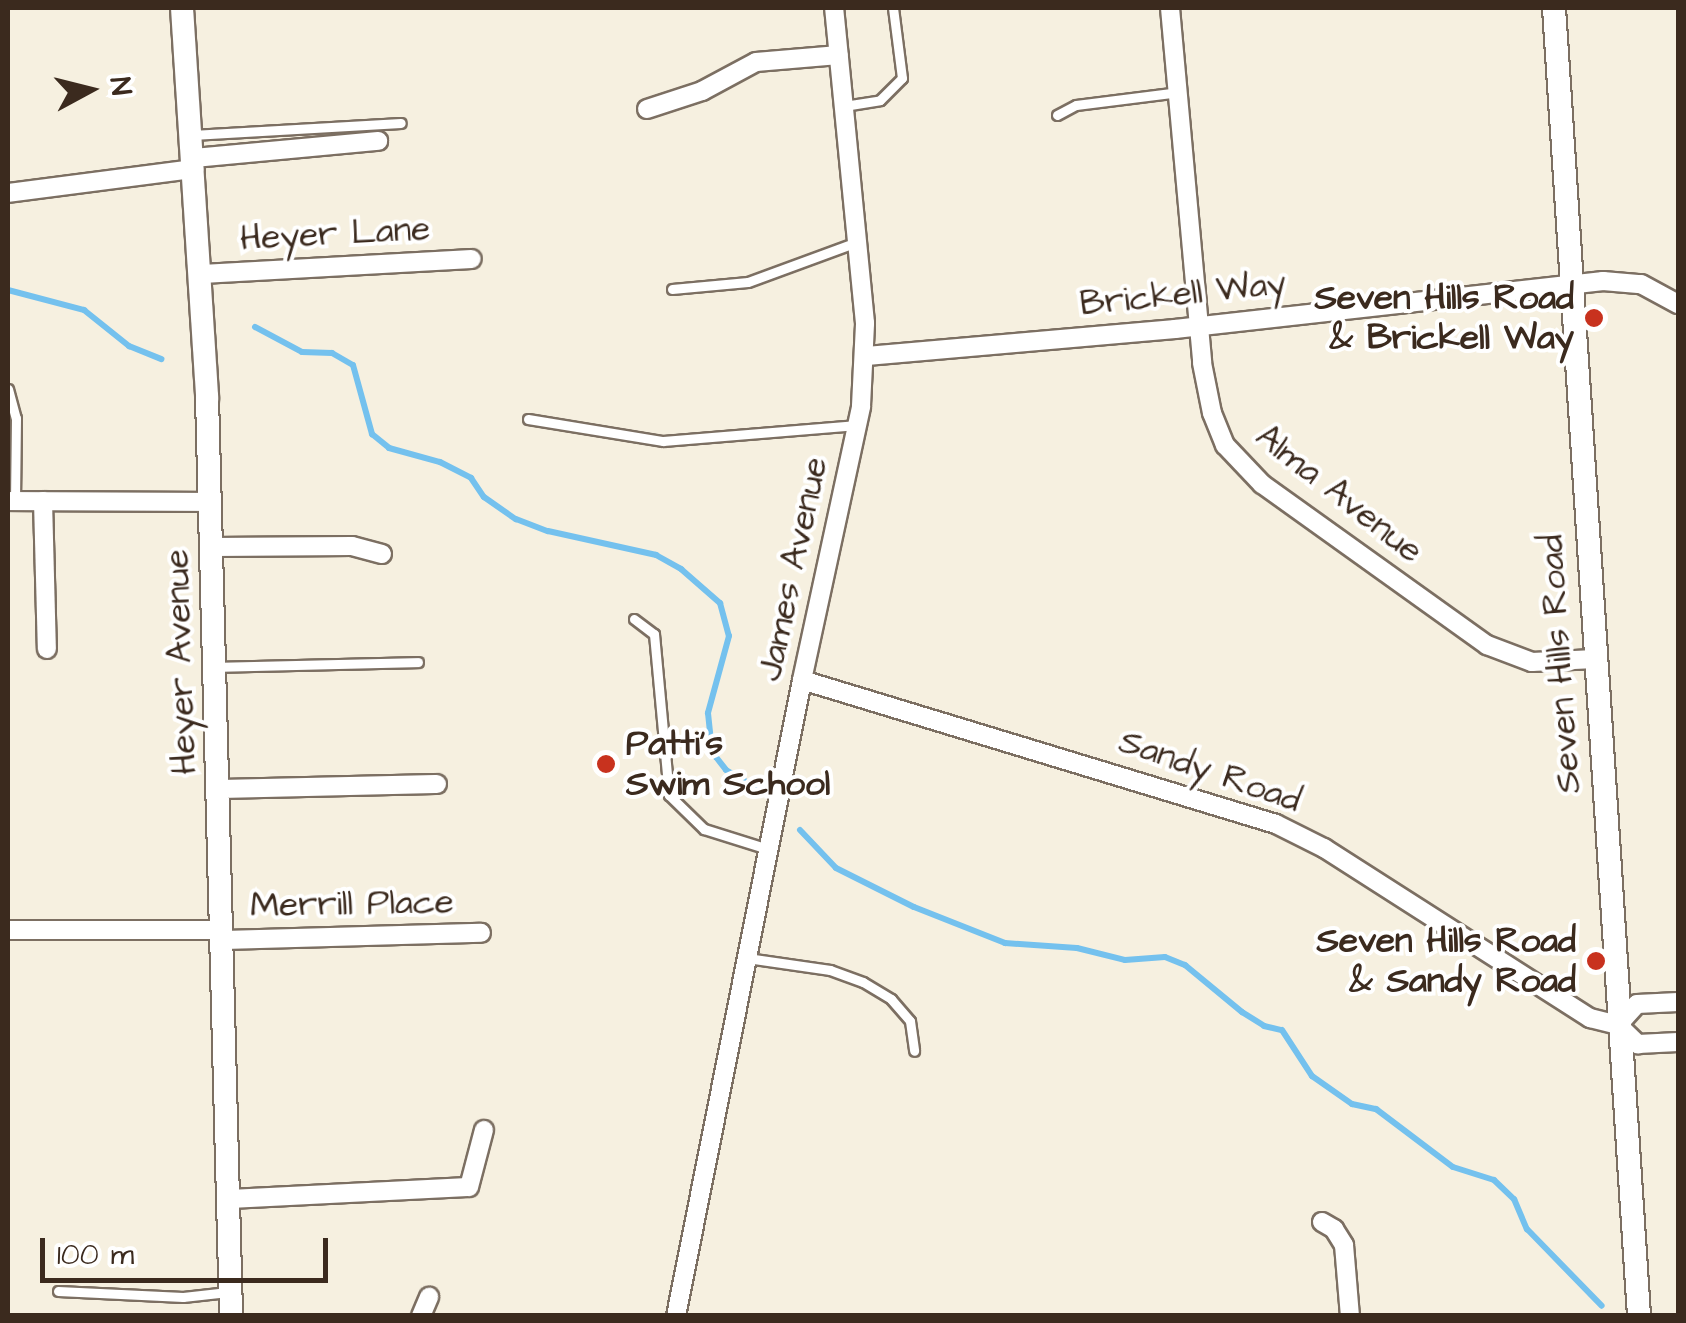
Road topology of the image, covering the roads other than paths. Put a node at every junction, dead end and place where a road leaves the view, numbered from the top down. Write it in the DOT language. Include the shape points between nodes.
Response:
graph roads {
  1 [pos="182,8"];
  2 [pos="834,8"];
  3 [pos="893,8"];
  4 [pos="1170,8"];
  5 [pos="1554,8"];
  6 [pos="839,56"];
  7 [pos="1179,92"];
  8 [pos="844,106"];
  9 [pos="647,108"];
  10 [pos="1057,114"];
  11 [pos="401,123"];
  12 [pos="378,140"];
  13 [pos="193,154"];
  14 [pos="8,193"];
  15 [pos="857,242"];
  16 [pos="472,259"];
  17 [pos="202,274"];
  18 [pos="1571,284"];
  19 [pos="672,289"];
  20 [pos="1678,304"];
  21 [pos="1199,326"];
  22 [pos="866,356"];
  23 [pos="8,388"];
  24 [pos="528,419"];
  25 [pos="858,425"];
  26 [pos="11,501"];
  27 [pos="43,502"];
  28 [pos="212,502"];
  29 [pos="213,548"];
  30 [pos="382,554"];
  31 [pos="634,620"];
  32 [pos="47,649"];
  33 [pos="1596,660"];
  34 [pos="418,662"];
  35 [pos="216,667"];
  36 [pos="802,680"];
  37 [pos="437,784"];
  38 [pos="220,789"];
  39 [pos="768,850"];
  40 [pos="8,930"];
  41 [pos="224,934"];
  42 [pos="481,934"];
  43 [pos="747,958"];
  44 [pos="1678,1002"];
  45 [pos="1618,1025"];
  46 [pos="1678,1042"];
  47 [pos="914,1052"];
  48 [pos="484,1130"];
  49 [pos="229,1199"];
  50 [pos="1322,1222"];
  51 [pos="58,1290"];
  52 [pos="231,1291"];
  53 [pos="429,1297"];
  54 [pos="232,1316"];
  55 [pos="421,1316"];
  56 [pos="676,1316"];
  57 [pos="1350,1316"];
  58 [pos="1638,1316"];
  1 -- 13 [label="street, Heyer Avenue"];
  2 -- 6 [label="street, James Avenue"];
  3 -- 8 [label="lane" via="902,78 880,100"];
  4 -- 7 [label="street, Alma Avenue"];
  5 -- 18 [label="street, Seven Hills Road"];
  6 -- 8 [label="street, James Avenue"];
  6 -- 9 [label="street" via="756,62 702,91"];
  7 -- 10 [label="lane" via="1076,105"];
  7 -- 21 [label="street, Alma Avenue"];
  8 -- 15 [label="street, James Avenue"];
  11 -- 13 [label="lane"];
  12 -- 13 [label="street"];
  13 -- 14 [label="street"];
  13 -- 17 [label="street, Heyer Avenue"];
  15 -- 19 [label="lane" via="748,282"];
  15 -- 22 [label="street, James Avenue"];
  16 -- 17 [label="street, Heyer Lane"];
  17 -- 28 [label="street, Heyer Avenue"];
  18 -- 20 [label="street, Brickell Way" via="1641,284"];
  18 -- 21 [label="street, Brickell Way"];
  18 -- 33 [label="street, Seven Hills Road"];
  21 -- 22 [label="street, Brickell Way"];
  21 -- 33 [label="street, Alma Avenue" via="1218,430 1262,484 1498,652 1532,662"];
  22 -- 25 [label="street, James Avenue"];
  23 -- 26 [label="lane" via="16,418"];
  24 -- 25 [label="lane" via="662,441"];
  25 -- 36 [label="street, James Avenue"];
  26 -- 27 [label="street"];
  27 -- 28 [label="street"];
  27 -- 32 [label="street"];
  28 -- 29 [label="street, Heyer Avenue"];
  29 -- 30 [label="street" via="352,546"];
  29 -- 35 [label="street, Heyer Avenue"];
  31 -- 39 [label="lane" via="654,634 669,795 704,829"];
  33 -- 45 [label="street, Seven Hills Road"];
  34 -- 35 [label="lane"];
  35 -- 38 [label="street, Heyer Avenue"];
  36 -- 39 [label="street, James Avenue"];
  36 -- 45 [label="street, Sandy Road" via="1276,824 1558,999"];
  37 -- 38 [label="street"];
  38 -- 41 [label="street, Heyer Avenue"];
  39 -- 43 [label="street, James Avenue"];
  40 -- 41 [label="street, Merrill Place"];
  41 -- 42 [label="street, Merrill Place"];
  41 -- 49 [label="street, Heyer Avenue"];
  43 -- 47 [label="lane" via="830,970 863,982 910,1021"];
  43 -- 56 [label="street, James Avenue"];
  44 -- 45 [label="street" via="1637,1004"];
  45 -- 46 [label="street, Sandy Road" via="1638,1044"];
  45 -- 58 [label="street, Seven Hills Road"];
  48 -- 49 [label="street" via="469,1186"];
  49 -- 52 [label="street, Heyer Avenue"];
  50 -- 57 [label="street" via="1344,1245"];
  51 -- 52 [label="lane" via="183,1297"];
  52 -- 54 [label="street, Heyer Avenue"];
  53 -- 55 [label="street"];
}
